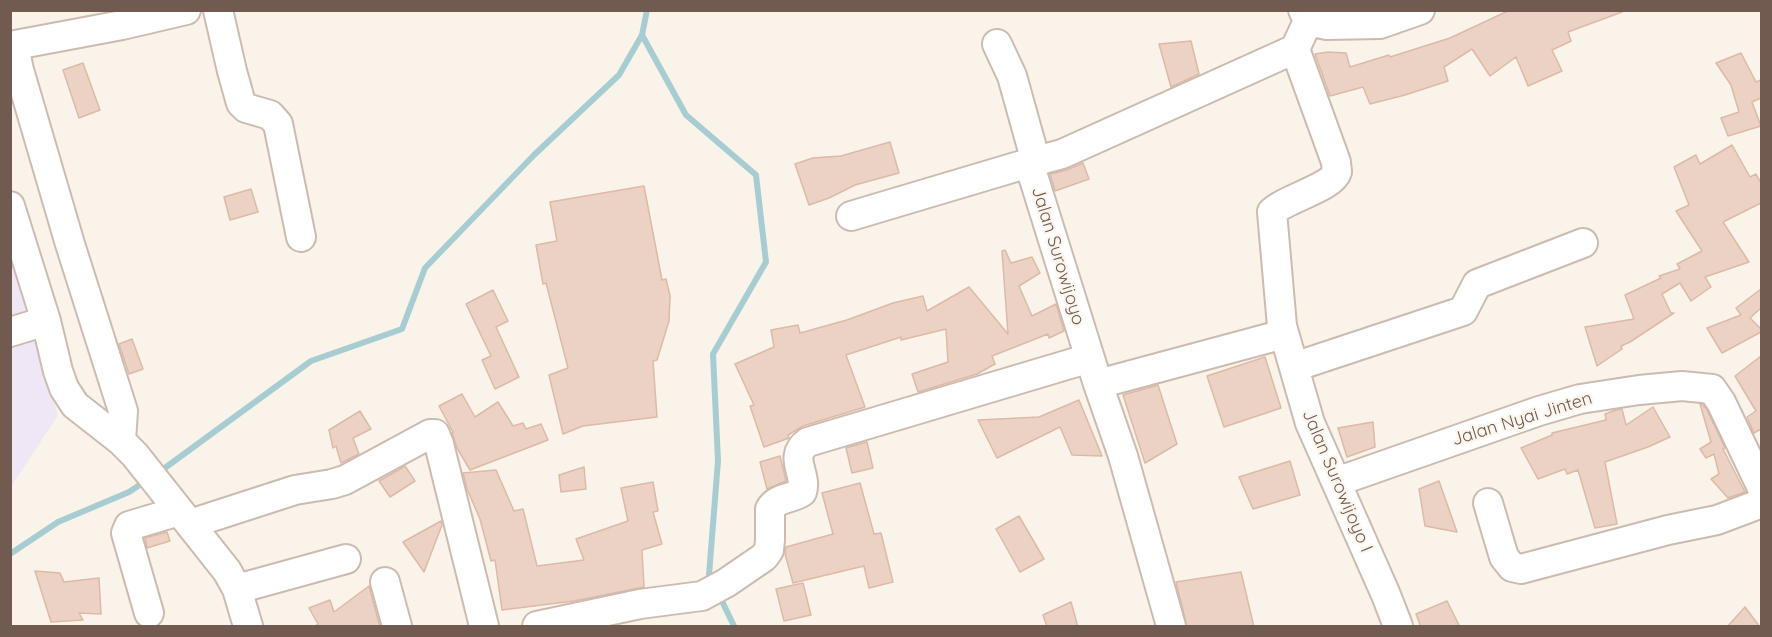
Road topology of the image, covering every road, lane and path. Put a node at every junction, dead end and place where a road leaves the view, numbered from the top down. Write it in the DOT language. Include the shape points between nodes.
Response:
graph roads {
  1 [pos="186,10"];
  2 [pos="218,10"];
  3 [pos="1420,10"];
  4 [pos="1306,16"];
  5 [pos="121,18"];
  6 [pos="998,44"];
  7 [pos="12,46"];
  8 [pos="1295,49"];
  9 [pos="1033,163"];
  10 [pos="10,206"];
  11 [pos="851,216"];
  12 [pos="301,237"];
  13 [pos="1583,243"];
  14 [pos="70,244"];
  15 [pos="22,271"];
  16 [pos="46,321"];
  17 [pos="10,332"];
  18 [pos="1284,334"];
  19 [pos="1294,367"];
  20 [pos="1094,371"];
  21 [pos="128,448"];
  22 [pos="1336,482"];
  23 [pos="1761,488"];
  24 [pos="1488,502"];
  25 [pos="1761,503"];
  26 [pos="178,510"];
  27 [pos="346,559"];
  28 [pos="385,582"];
  29 [pos="237,589"];
  30 [pos="149,613"];
  31 [pos="248,627"];
  32 [pos="397,627"];
  33 [pos="484,627"];
  34 [pos="537,627"];
  35 [pos="1171,627"];
  36 [pos="1398,627"];
  1 -- 5 [label="street"];
  2 -- 12 [label="street" via="241,104 270,115 278,124"];
  3 -- 4 [label="street" via="1380,24 1327,25"];
  4 -- 8 [label="street"];
  5 -- 7 [label="street"];
  6 -- 9 [label="street" via="1012,76"];
  7 -- 14 [label="street"];
  8 -- 9 [label="street, Jalan Surowijoyo" via="1062,154"];
  8 -- 18 [label="street, Jalan Surowijoyo I" via="1337,172 1331,181 1272,212"];
  9 -- 11 [label="street"];
  9 -- 20 [label="street, Jalan Surowijoyo"];
  10 -- 15 [label="street"];
  13 -- 19 [label="street" via="1477,284 1463,311"];
  14 -- 15 [label="street"];
  14 -- 21 [label="street" via="123,411"];
  15 -- 16 [label="street"];
  16 -- 17 [label="street"];
  16 -- 21 [label="street" via="64,388 75,405"];
  18 -- 19 [label="street, Jalan Surowijoyo I"];
  18 -- 20 [label="street"];
  19 -- 22 [label="street, Jalan Surowijoyo I" via="1310,423"];
  20 -- 34 [label="street" via="808,442 798,452 802,492 778,501 770,509 769,550 752,567 702,596 640,604"];
  20 -- 35 [label="street, Jalan Surowijoyo" via="1123,456"];
  21 -- 26 [label="street"];
  22 -- 23 [label="street, Jalan Nyai Jinten" via="1580,399 1689,386 1712,389"];
  22 -- 36 [label="street, Jalan Surowijoyo I"];
  24 -- 25 [label="street" via="1504,557 1512,567 1521,569 1717,520"];
  26 -- 29 [label="street"];
  26 -- 30 [label="street" via="129,526 126,533"];
  26 -- 33 [label="street" via="332,484 435,434"];
  27 -- 29 [label="street"];
  28 -- 32 [label="street"];
  29 -- 31 [label="street"];
}
